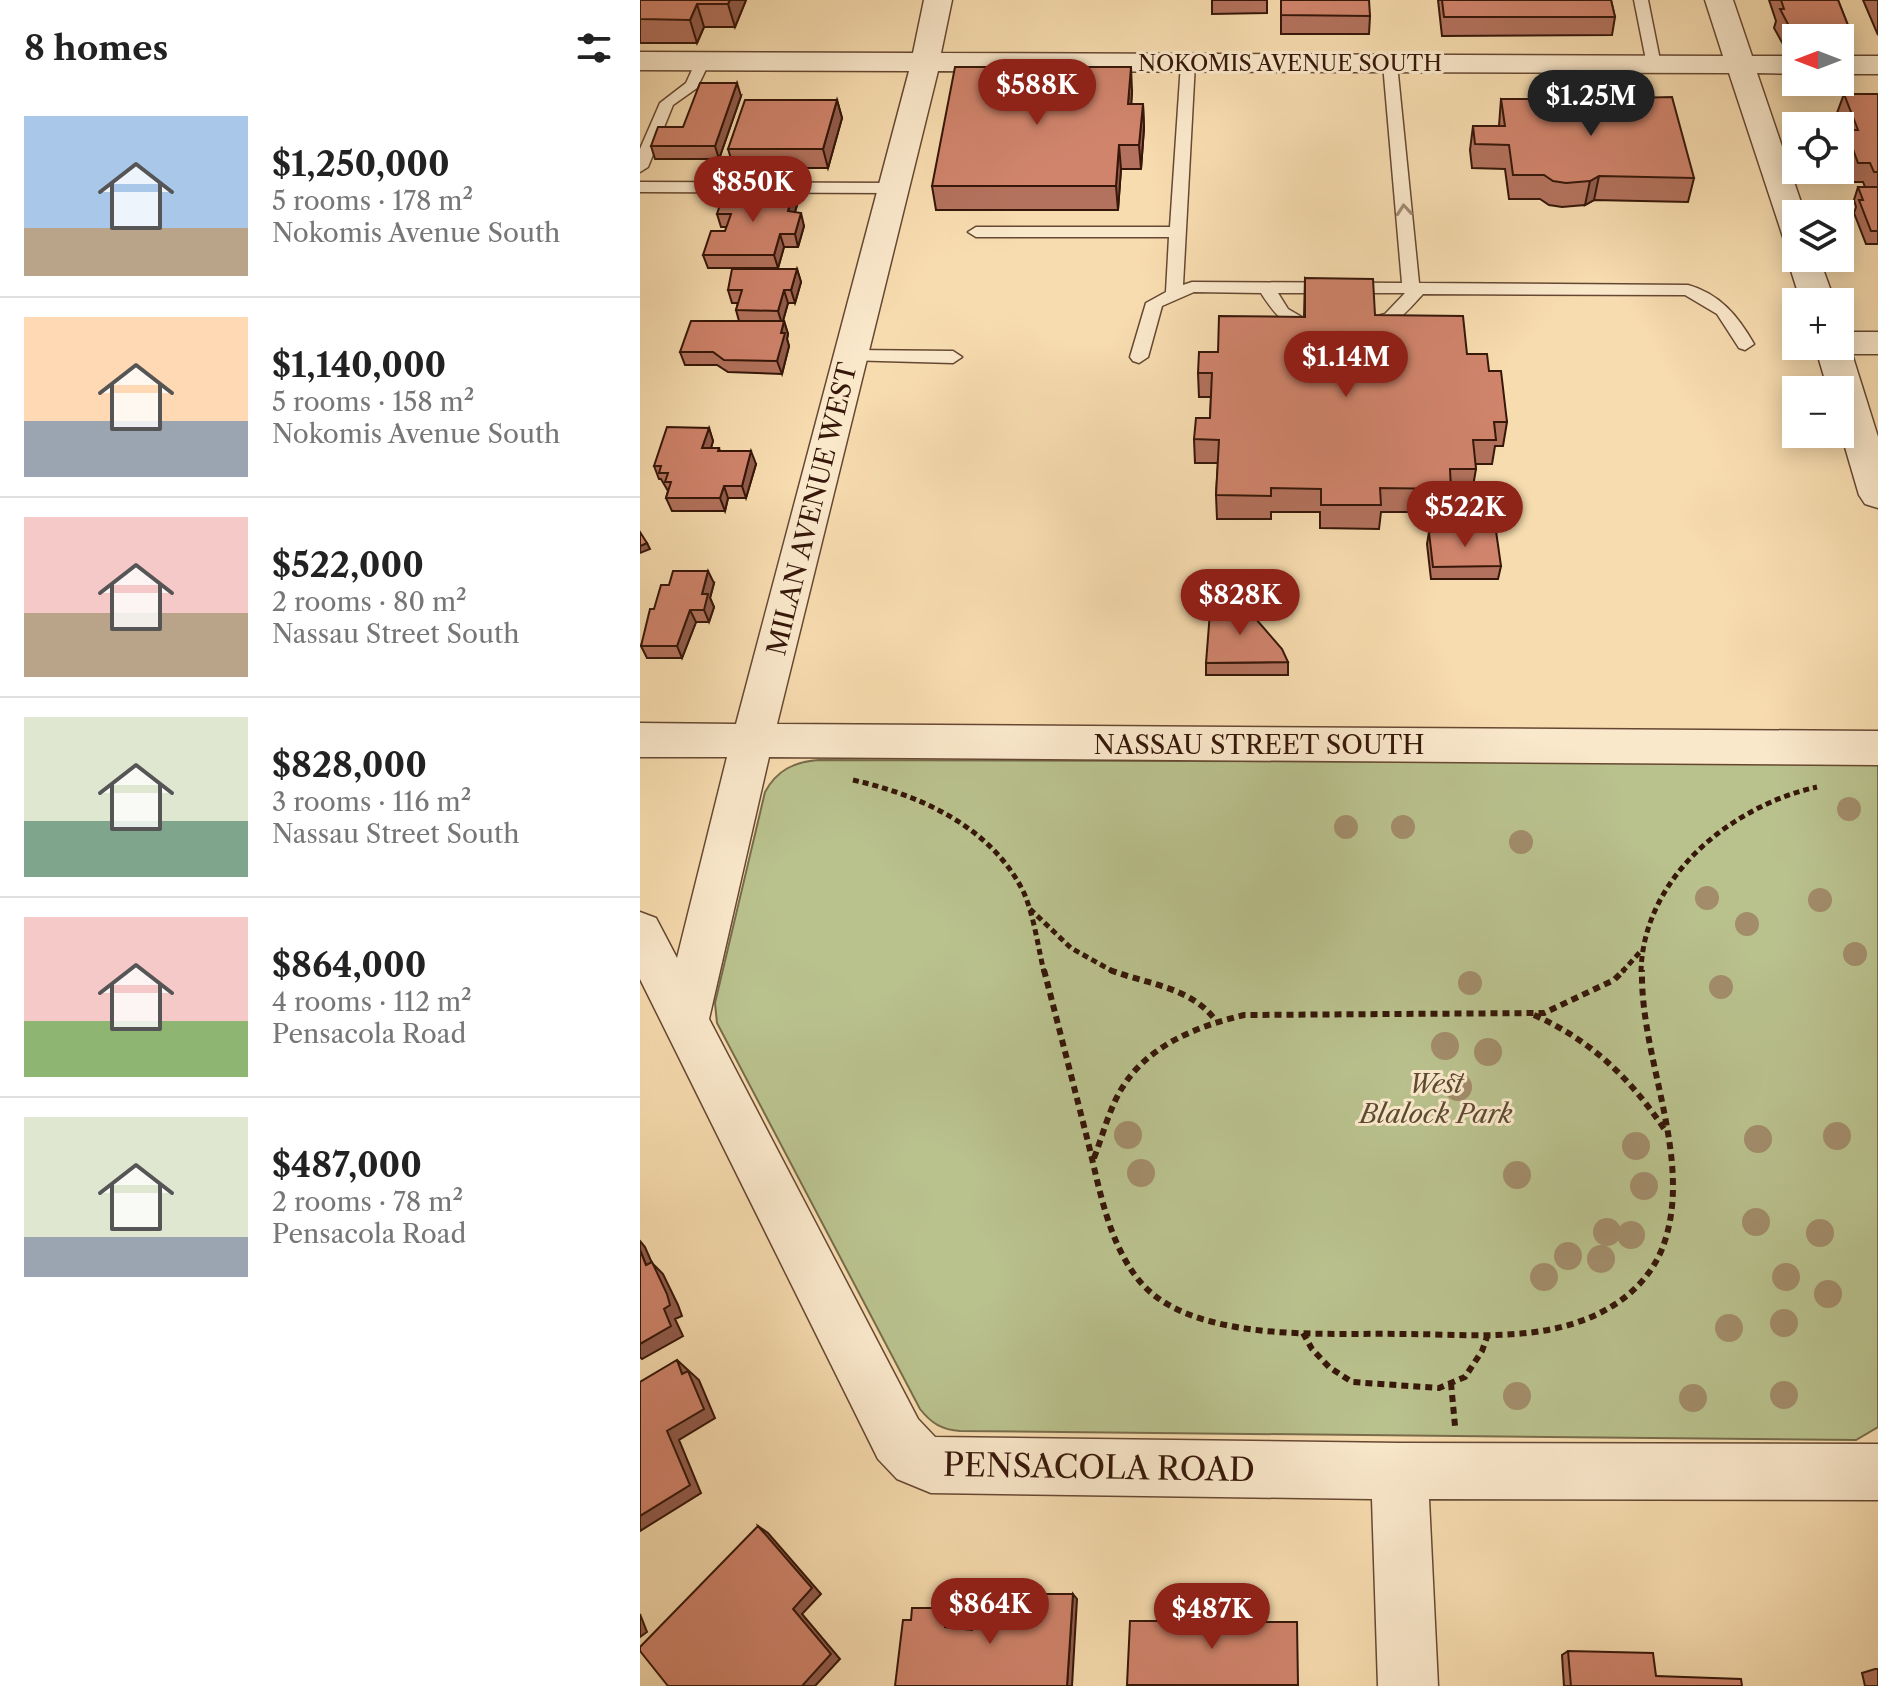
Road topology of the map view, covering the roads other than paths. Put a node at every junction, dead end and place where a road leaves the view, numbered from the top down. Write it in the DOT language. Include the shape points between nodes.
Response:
graph roads {
  1 [pos="938,0"];
  2 [pos="1641,0"];
  3 [pos="1719,0"];
  4 [pos="640,61"];
  5 [pos="703,61"];
  6 [pos="925,62"];
  7 [pos="1188,63"];
  8 [pos="1390,64"];
  9 [pos="1654,65"];
  10 [pos="1740,65"];
  11 [pos="1782,65"];
  12 [pos="1854,65"];
  13 [pos="1878,65"];
  14 [pos="641,161"];
  15 [pos="640,187"];
  16 [pos="894,188"];
  17 [pos="1784,200"];
  18 [pos="976,232"];
  19 [pos="1178,232"];
  20 [pos="1266,287"];
  21 [pos="1415,288"];
  22 [pos="1174,295"];
  23 [pos="1304,323"];
  24 [pos="1373,323"];
  25 [pos="1854,343"];
  26 [pos="1878,343"];
  27 [pos="1745,344"];
  28 [pos="851,356"];
  29 [pos="953,357"];
  30 [pos="1139,357"];
  31 [pos="1836,360"];
  32 [pos="1878,495"];
  33 [pos="640,740"];
  34 [pos="752,742"];
  35 [pos="1878,748"];
  36 [pos="640,932"];
  37 [pos="686,1018"];
  38 [pos="1399,1471"];
  39 [pos="1878,1472"];
  40 [pos="1408,1686"];
  1 -- 6 [label="street, MILAN AVENUE WEST"];
  2 -- 9 [label="lane"];
  3 -- 10 [label="street"];
  4 -- 5 [label="street, NOKOMIS AVENUE SOUTH"];
  5 -- 6 [label="street, NOKOMIS AVENUE SOUTH"];
  5 -- 14 [label="lane" via="692,85 667,103"];
  6 -- 7 [label="street, NOKOMIS AVENUE SOUTH"];
  6 -- 16 [label="street, MILAN AVENUE WEST"];
  7 -- 8 [label="street, NOKOMIS AVENUE SOUTH"];
  7 -- 19 [label="lane"];
  8 -- 9 [label="street, NOKOMIS AVENUE SOUTH"];
  21 -- 8 [label="lane, one-way"];
  9 -- 10 [label="street, NOKOMIS AVENUE SOUTH"];
  10 -- 11 [label="street, NOKOMIS AVENUE SOUTH"];
  10 -- 17 [label="street"];
  12 -- 13 [label="street"];
  15 -- 16 [label="lane"];
  16 -- 28 [label="street, MILAN AVENUE WEST"];
  18 -- 19 [label="lane"];
  19 -- 22 [label="lane"];
  20 -- 21 [label="lane"];
  20 -- 22 [label="lane" via="1192,287"];
  20 -- 23 [label="lane" via="1282,313"];
  21 -- 24 [label="lane" via="1391,318"];
  21 -- 27 [label="lane" via="1688,290 1715,302 1731,317"];
  22 -- 30 [label="lane" via="1154,303"];
  25 -- 26 [label="street"];
  28 -- 29 [label="lane"];
  28 -- 34 [label="street, MILAN AVENUE WEST"];
  31 -- 32 [label="street"];
  33 -- 34 [label="street, NASSAU STREET SOUTH"];
  34 -- 35 [label="street, NASSAU STREET SOUTH"];
  34 -- 37 [label="street, MILAN AVENUE WEST"];
  36 -- 37 [label="street, PENSACOLA ROAD"];
  37 -- 38 [label="street, PENSACOLA ROAD" via="898,1439 917,1459 949,1467"];
  38 -- 39 [label="street, PENSACOLA ROAD"];
  38 -- 40 [label="street"];
}
